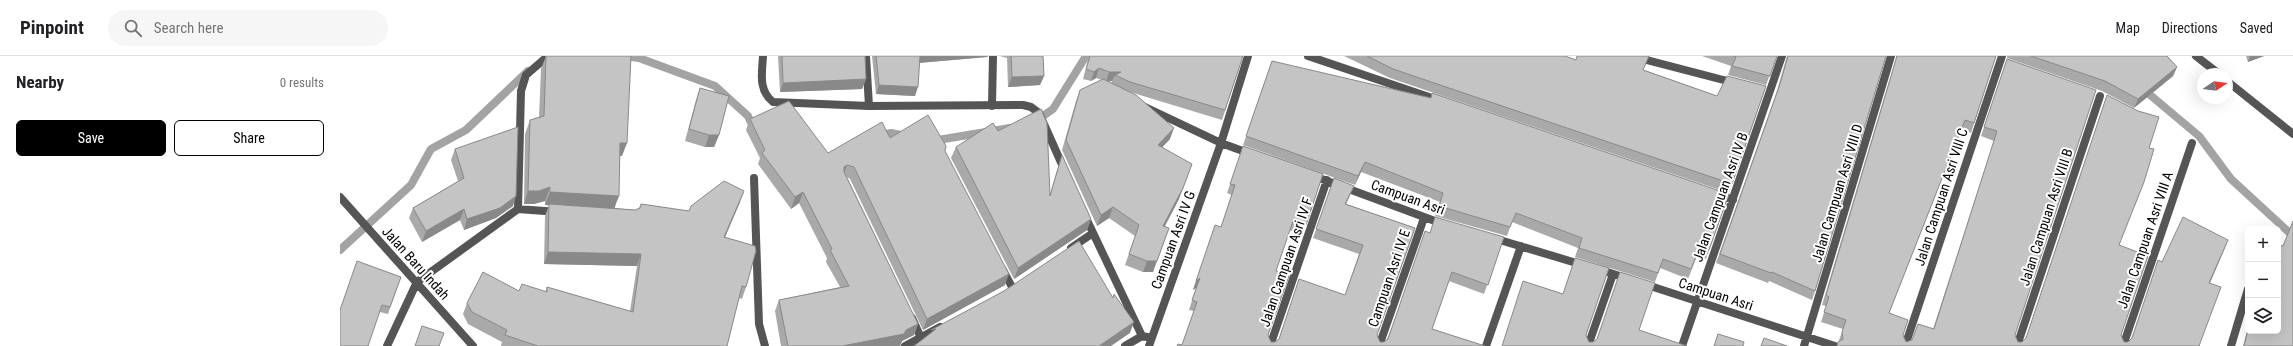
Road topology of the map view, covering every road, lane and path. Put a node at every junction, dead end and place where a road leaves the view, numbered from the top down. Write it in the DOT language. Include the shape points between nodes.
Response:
graph roads {
  1 [pos="548,56"];
  2 [pos="763,56"];
  3 [pos="866,56"];
  4 [pos="993,56"];
  5 [pos="1248,56"];
  6 [pos="1308,56"];
  7 [pos="1631,56"];
  8 [pos="1661,56"];
  9 [pos="1782,56"];
  10 [pos="1891,56"];
  11 [pos="2196,56"];
  12 [pos="2000,61"];
  13 [pos="1658,64"];
  14 [pos="2211,68"];
  15 [pos="1741,84"];
  16 [pos="2233,86"];
  17 [pos="2099,96"];
  18 [pos="1138,103"];
  19 [pos="1446,103"];
  20 [pos="869,106"];
  21 [pos="992,106"];
  22 [pos="2293,134"];
  23 [pos="1221,143"];
  24 [pos="2192,143"];
  25 [pos="1256,156"];
  26 [pos="1306,173"];
  27 [pos="1068,177"];
  28 [pos="754,178"];
  29 [pos="1326,183"];
  30 [pos="1710,192"];
  31 [pos="340,197"];
  32 [pos="1733,200"];
  33 [pos="1080,205"];
  34 [pos="518,209"];
  35 [pos="563,212"];
  36 [pos="1424,218"];
  37 [pos="1454,227"];
  38 [pos="1093,233"];
  39 [pos="1484,235"];
  40 [pos="1521,246"];
  41 [pos="1062,254"];
  42 [pos="1000,265"];
  43 [pos="1613,274"];
  44 [pos="417,282"];
  45 [pos="1002,293"];
  46 [pos="2245,298"];
  47 [pos="1696,302"];
  48 [pos="907,309"];
  49 [pos="949,323"];
  50 [pos="1142,336"];
  51 [pos="1807,337"];
  52 [pos="921,338"];
  53 [pos="1152,338"];
  54 [pos="387,346"];
  55 [pos="473,346"];
  56 [pos="765,346"];
  57 [pos="905,346"];
  58 [pos="1125,346"];
  59 [pos="1149,346"];
  60 [pos="1270,346"];
  61 [pos="1379,346"];
  62 [pos="1486,346"];
  63 [pos="1588,346"];
  64 [pos="1682,346"];
  65 [pos="1804,346"];
  66 [pos="1834,346"];
  67 [pos="1905,346"];
  68 [pos="2017,346"];
  69 [pos="2123,346"];
  70 [pos="2231,346"];
  1 -- 34 [label="street" via="526,75 521,91"];
  2 -- 20 [label="street" via="762,85 764,92 773,102"];
  3 -- 20 [label="street"];
  4 -- 21 [label="street"];
  5 -- 23 [label="street, Campuan Asri IV G"];
  6 -- 19 [label="street"];
  7 -- 13 [label="street"];
  8 -- 13 [label="street"];
  9 -- 32 [label="street, Jalan Campuan Asri IV B"];
  10 -- 51 [label="street, Jalan Campuan Asri VIII D"];
  11 -- 14 [label="street"];
  12 -- 67 [label="street, Jalan Campuan Asri VIII C"];
  13 -- 15 [label="street"];
  16 -- 22 [label="street"];
  17 -- 68 [label="street, Jalan Campuan Asri VIII B"];
  18 -- 23 [label="street"];
  20 -- 21 [label="street"];
  21 -- 27 [label="street" via="1023,105 1039,113"];
  23 -- 25 [label="street"];
  23 -- 53 [label="street, Campuan Asri IV G"];
  24 -- 69 [label="street, Jalan Campuan Asri VIII A"];
  26 -- 29 [label="street, Campuan Asri"];
  28 -- 56 [label="street" via="759,324"];
  29 -- 36 [label="street, Campuan Asri"];
  29 -- 60 [label="street, Jalan Campuan Asri IV F"];
  30 -- 32 [label="street"];
  31 -- 44 [label="street, Jalan Baru Indah"];
  32 -- 47 [label="street, Jalan Campuan Asri IV B"];
  33 -- 38 [label="street"];
  34 -- 35 [label="street"];
  34 -- 44 [label="street"];
  36 -- 37 [label="street, Campuan Asri"];
  36 -- 61 [label="street, Campuan Asri IV E"];
  38 -- 41 [label="street"];
  38 -- 50 [label="street"];
  39 -- 40 [label="street, Campuan Asri"];
  40 -- 43 [label="street, Campuan Asri"];
  40 -- 62 [label="street"];
  42 -- 45 [label="street" via="1015,285"];
  43 -- 47 [label="street, Campuan Asri"];
  43 -- 63 [label="street"];
  44 -- 54 [label="street"];
  44 -- 55 [label="street, Jalan Baru Indah"];
  46 -- 70 [label="street"];
  47 -- 51 [label="street, Campuan Asri"];
  47 -- 64 [label="street, Jalan Campuan Asri IV B"];
  48 -- 52 [label="street"];
  49 -- 52 [label="street"];
  50 -- 53 [label="street"];
  50 -- 58 [label="street"];
  51 -- 65 [label="street, Jalan Campuan Asri VIII D"];
  51 -- 66 [label="street, Campuan Asri"];
  52 -- 57 [label="street"];
  53 -- 59 [label="street, Campuan Asri IV G"];
}
